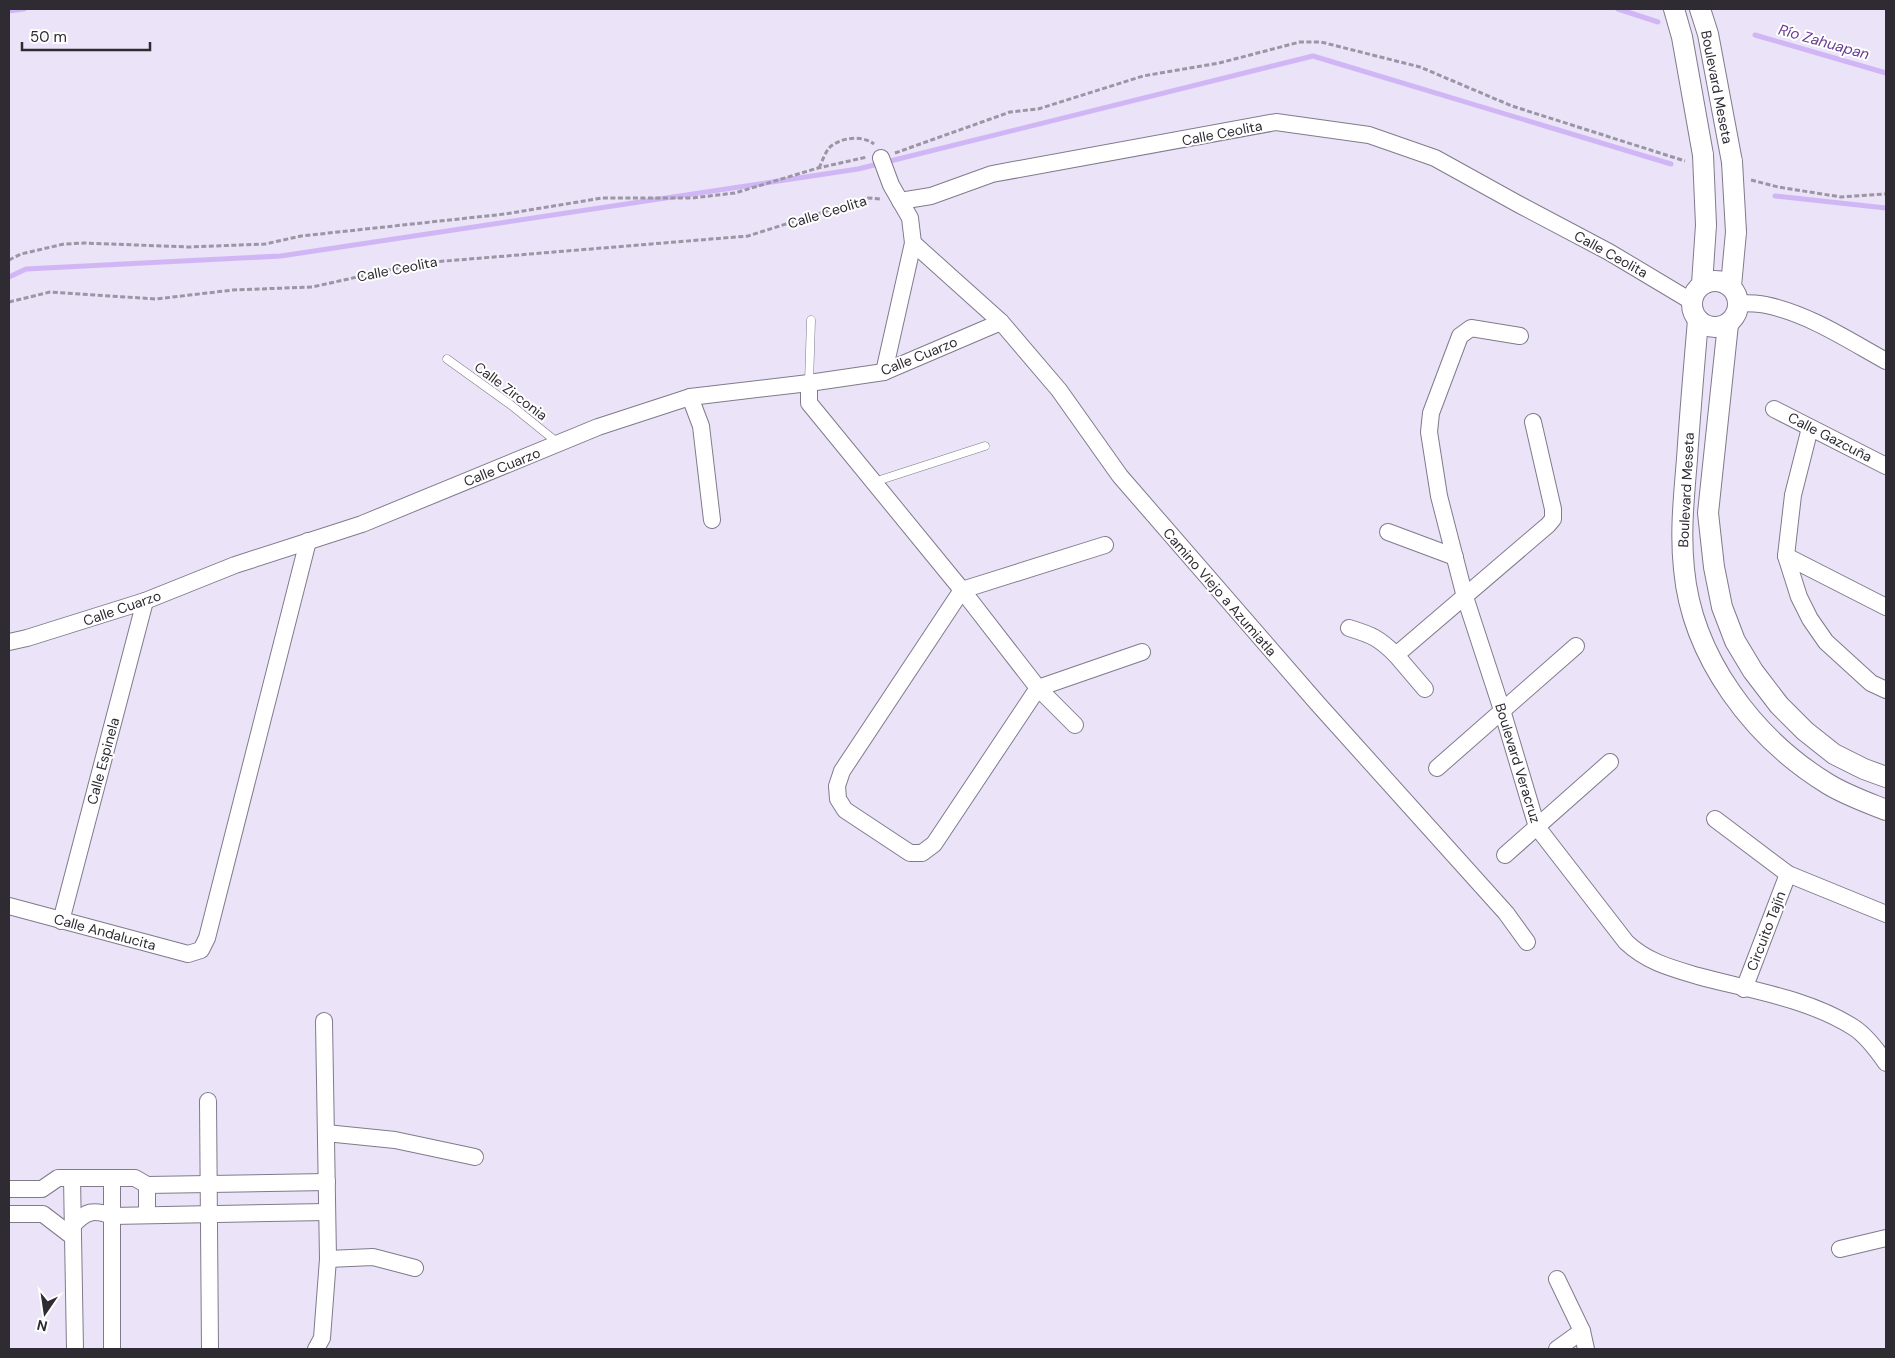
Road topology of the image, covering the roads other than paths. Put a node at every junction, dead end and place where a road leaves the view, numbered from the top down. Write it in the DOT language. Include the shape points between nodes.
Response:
graph roads {
  1 [pos="1674,9"];
  2 [pos="1700,9"];
  3 [pos="883,163"];
  4 [pos="900,201"];
  5 [pos="913,243"];
  6 [pos="1702,284"];
  7 [pos="1734,294"];
  8 [pos="1691,301"];
  9 [pos="811,320"];
  10 [pos="1698,320"];
  11 [pos="1001,322"];
  12 [pos="1728,324"];
  13 [pos="1520,336"];
  14 [pos="447,359"];
  15 [pos="1886,362"];
  16 [pos="884,372"];
  17 [pos="809,383"];
  18 [pos="690,397"];
  19 [pos="1774,409"];
  20 [pos="1533,422"];
  21 [pos="1810,428"];
  22 [pos="559,444"];
  23 [pos="985,446"];
  24 [pos="1886,466"];
  25 [pos="874,482"];
  26 [pos="712,520"];
  27 [pos="1388,532"];
  28 [pos="308,541"];
  29 [pos="1104,545"];
  30 [pos="1786,556"];
  31 [pos="1455,557"];
  32 [pos="962,590"];
  33 [pos="1465,597"];
  34 [pos="145,601"];
  35 [pos="1886,607"];
  36 [pos="1349,628"];
  37 [pos="9,642"];
  38 [pos="1576,646"];
  39 [pos="1142,652"];
  40 [pos="1396,655"];
  41 [pos="1038,688"];
  42 [pos="1425,689"];
  43 [pos="1886,690"];
  44 [pos="1502,710"];
  45 [pos="1075,725"];
  46 [pos="1610,762"];
  47 [pos="1437,768"];
  48 [pos="1886,778"];
  49 [pos="1886,810"];
  50 [pos="1715,819"];
  51 [pos="1536,827"];
  52 [pos="1505,855"];
  53 [pos="1788,874"];
  54 [pos="9,906"];
  55 [pos="1886,914"];
  56 [pos="62,921"];
  57 [pos="1527,942"];
  58 [pos="1744,989"];
  59 [pos="324,1021"];
  60 [pos="1886,1063"];
  61 [pos="208,1101"];
  62 [pos="326,1133"];
  63 [pos="475,1157"];
  64 [pos="72,1178"];
  65 [pos="112,1178"];
  66 [pos="327,1182"];
  67 [pos="209,1184"];
  68 [pos="147,1185"];
  69 [pos="9,1189"];
  70 [pos="42,1189"];
  71 [pos="327,1212"];
  72 [pos="9,1214"];
  73 [pos="43,1214"];
  74 [pos="209,1214"];
  75 [pos="147,1215"];
  76 [pos="112,1216"];
  77 [pos="73,1231"];
  78 [pos="1886,1238"];
  79 [pos="1840,1249"];
  80 [pos="328,1259"];
  81 [pos="415,1268"];
  82 [pos="1557,1279"];
  83 [pos="1582,1331"];
  84 [pos="75,1349"];
  85 [pos="112,1349"];
  86 [pos="210,1349"];
  87 [pos="316,1349"];
  88 [pos="1557,1349"];
  89 [pos="1586,1349"];
  1 -- 6 [label="street, Boulevard Meseta, bridge" via="1682,37 1706,225"];
  2 -- 7 [label="street, Boulevard Meseta, bridge" via="1708,34 1732,162 1736,232"];
  3 -- 4 [label="street"];
  4 -- 5 [label="street" via="910,218"];
  4 -- 8 [label="street, Calle Ceolita" via="931,196 992,174 1276,122 1369,135 1435,158 1609,252"];
  5 -- 11 [label="street, Camino Viejo a Azumiatla"];
  5 -- 16 [label="street"];
  6 -- 7 [label="street" via="1722,281"];
  6 -- 8 [label="street"];
  7 -- 12 [label="street" via="1736,315"];
  7 -- 15 [label="street" via="1795,314"];
  8 -- 10 [label="street" via="1692,311"];
  9 -- 17 [label="lane"];
  10 -- 12 [label="street" via="1707,326"];
  10 -- 49 [label="street, Boulevard Meseta" via="1682,528 1691,612 1704,646 1745,712 1770,741 1827,784"];
  11 -- 16 [label="street, Calle Cuarzo"];
  11 -- 57 [label="street, Camino Viejo a Azumiatla" via="1059,390 1120,476 1318,704 1506,913"];
  12 -- 48 [label="street, Boulevard Meseta" via="1708,513 1722,607 1753,671 1779,705 1834,754"];
  13 -- 31 [label="street, Boulevard Veracruz" via="1471,328 1460,336 1431,413 1429,432 1439,496"];
  14 -- 22 [label="lane, Calle Zirconia"];
  16 -- 17 [label="street, Calle Cuarzo"];
  17 -- 18 [label="street, Calle Cuarzo"];
  17 -- 25 [label="street" via="808,403"];
  18 -- 22 [label="street, Calle Cuarzo" via="598,427"];
  18 -- 26 [label="street" via="701,426"];
  19 -- 21 [label="street, Calle Gazcuña"];
  20 -- 33 [label="street" via="1553,519"];
  21 -- 24 [label="street, Calle Gazcuña"];
  21 -- 30 [label="street" via="1793,495"];
  22 -- 28 [label="street, Calle Cuarzo" via="362,524"];
  23 -- 25 [label="lane"];
  25 -- 32 [label="street"];
  27 -- 31 [label="street"];
  28 -- 34 [label="street, Calle Cuarzo" via="235,565"];
  28 -- 56 [label="street, Calle Andalucita" via="207,938 201,950 188,954"];
  29 -- 32 [label="street"];
  30 -- 35 [label="street"];
  30 -- 43 [label="street" via="1799,597 1826,642 1871,683"];
  31 -- 33 [label="street, Boulevard Veracruz"];
  32 -- 41 [label="street"];
  32 -- 41 [label="street" via="842,771 837,786 838,799 845,810 910,853 922,853 934,844"];
  33 -- 40 [label="street"];
  33 -- 44 [label="street, Boulevard Veracruz"];
  34 -- 37 [label="street, Calle Cuarzo"];
  34 -- 56 [label="street, Calle Espinela"];
  36 -- 40 [label="street" via="1382,640"];
  38 -- 44 [label="street"];
  39 -- 41 [label="street"];
  40 -- 42 [label="street"];
  41 -- 45 [label="street"];
  44 -- 47 [label="street"];
  44 -- 51 [label="street, Boulevard Veracruz"];
  46 -- 51 [label="street"];
  50 -- 53 [label="street"];
  51 -- 52 [label="street"];
  51 -- 58 [label="street, Boulevard Veracruz" via="1636,951 1666,967"];
  53 -- 55 [label="street"];
  53 -- 58 [label="street, Circuito Tajín"];
  54 -- 56 [label="street, Calle Andalucita"];
  58 -- 60 [label="street, Boulevard Veracruz" via="1828,1014 1854,1028"];
  59 -- 62 [label="street"];
  61 -- 67 [label="street"];
  62 -- 63 [label="street" via="395,1140"];
  62 -- 66 [label="street"];
  64 -- 65 [label="street"];
  64 -- 70 [label="street" via="58,1178"];
  64 -- 77 [label="street"];
  65 -- 68 [label="street" via="135,1178"];
  65 -- 76 [label="street"];
  66 -- 67 [label="street"];
  66 -- 71 [label="street"];
  67 -- 68 [label="street"];
  67 -- 74 [label="street"];
  68 -- 75 [label="street"];
  69 -- 70 [label="street"];
  70 -- 73 [label="street"];
  71 -- 74 [label="street"];
  71 -- 80 [label="street"];
  72 -- 73 [label="street"];
  73 -- 77 [label="street"];
  74 -- 75 [label="street"];
  74 -- 86 [label="street"];
  75 -- 76 [label="street"];
  76 -- 77 [label="street" via="91,1212 82,1216"];
  76 -- 85 [label="street"];
  77 -- 84 [label="street"];
  78 -- 79 [label="street"];
  80 -- 81 [label="street" via="373,1257"];
  80 -- 87 [label="street" via="322,1338"];
  82 -- 83 [label="street"];
  83 -- 88 [label="street"];
  83 -- 89 [label="street"];
}
